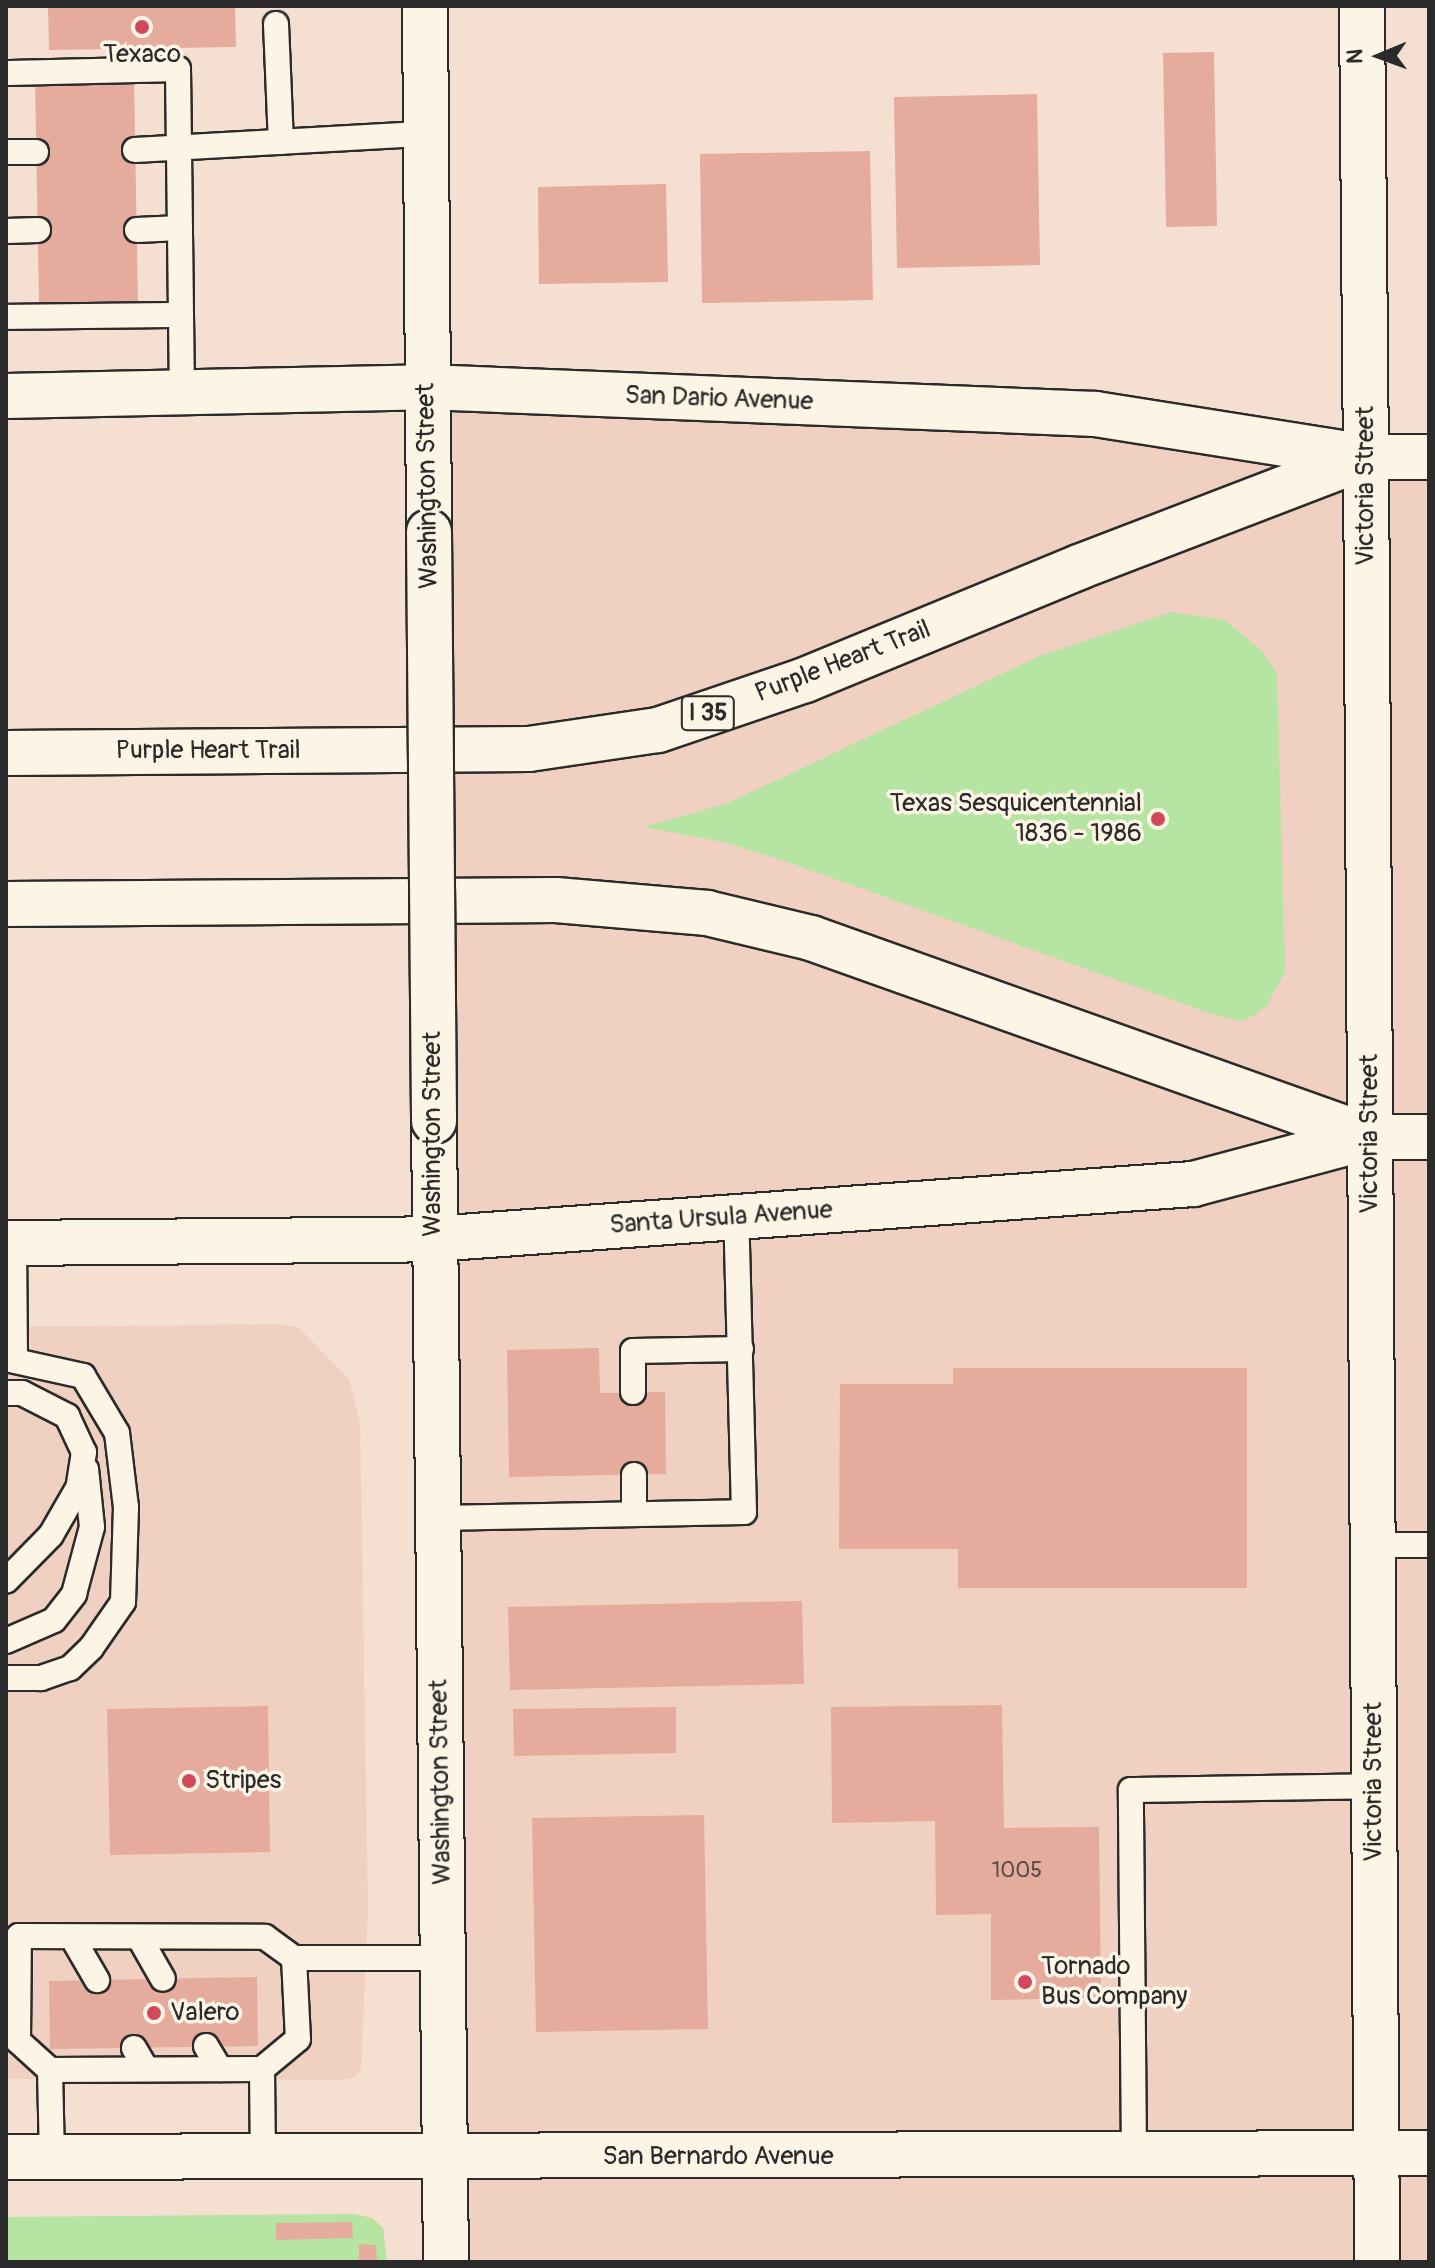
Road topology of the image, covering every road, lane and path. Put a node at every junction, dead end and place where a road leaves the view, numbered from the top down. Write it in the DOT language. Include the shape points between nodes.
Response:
graph roads {
  1 [pos="425,6"];
  2 [pos="1362,6"];
  3 [pos="276,24"];
  4 [pos="6,73"];
  5 [pos="425,134"];
  6 [pos="281,142"];
  7 [pos="178,148"];
  8 [pos="135,150"];
  9 [pos="6,152"];
  10 [pos="36,152"];
  11 [pos="180,228"];
  12 [pos="38,230"];
  13 [pos="137,230"];
  14 [pos="6,231"];
  15 [pos="181,315"];
  16 [pos="6,317"];
  17 [pos="426,387"];
  18 [pos="182,393"];
  19 [pos="6,396"];
  20 [pos="1366,457"];
  21 [pos="1429,457"];
  22 [pos="6,753"];
  23 [pos="6,904"];
  24 [pos="1370,1137"];
  25 [pos="1429,1137"];
  26 [pos="736,1216"];
  27 [pos="433,1239"];
  28 [pos="10,1243"];
  29 [pos="741,1349"];
  30 [pos="11,1358"];
  31 [pos="633,1392"];
  32 [pos="6,1393"];
  33 [pos="84,1452"];
  34 [pos="634,1475"];
  35 [pos="634,1514"];
  36 [pos="437,1518"];
  37 [pos="1373,1545"];
  38 [pos="1429,1545"];
  39 [pos="6,1581"];
  40 [pos="6,1641"];
  41 [pos="6,1678"];
  42 [pos="1374,1786"];
  43 [pos="72,1937"];
  44 [pos="139,1937"];
  45 [pos="294,1958"];
  46 [pos="444,1958"];
  47 [pos="163,1979"];
  48 [pos="97,1980"];
  49 [pos="206,2046"];
  50 [pos="134,2048"];
  51 [pos="146,2069"];
  52 [pos="220,2069"];
  53 [pos="262,2069"];
  54 [pos="50,2070"];
  55 [pos="1429,2153"];
  56 [pos="1376,2154"];
  57 [pos="1134,2155"];
  58 [pos="6,2157"];
  59 [pos="52,2157"];
  60 [pos="446,2157"];
  61 [pos="263,2158"];
  62 [pos="446,2262"];
  63 [pos="1377,2262"];
  1 -- 5 [label="main road, Washington Street"];
  2 -- 20 [label="main road, Victoria Street"];
  3 -- 6 [label="lane"];
  4 -- 7 [label="lane" via="178,69"];
  5 -- 6 [label="lane"];
  5 -- 17 [label="main road, Washington Street"];
  6 -- 7 [label="lane"];
  7 -- 8 [label="lane"];
  7 -- 11 [label="lane"];
  9 -- 10 [label="lane"];
  11 -- 13 [label="lane"];
  11 -- 15 [label="lane"];
  12 -- 14 [label="lane"];
  15 -- 16 [label="lane"];
  15 -- 18 [label="lane"];
  17 -- 18 [label="main road, San Dario Avenue"];
  17 -- 20 [label="main road, San Dario Avenue" via="1095,414"];
  17 -- 27 [label="main road, Washington Street, bridge"];
  18 -- 19 [label="main road, San Dario Avenue"];
  20 -- 21 [label="main road, San Dario Avenue"];
  20 -- 22 [label="main road, Purple Heart Trail / I 35" via="805,680 658,730 529,749"];
  20 -- 24 [label="main road, Victoria Street"];
  23 -- 24 [label="main road" via="556,900 707,913 811,938"];
  24 -- 25 [label="main road, Santa Ursula Avenue"];
  24 -- 26 [label="main road, Santa Ursula Avenue" via="1193,1184"];
  24 -- 37 [label="main road, Victoria Street"];
  26 -- 27 [label="main road, Santa Ursula Avenue"];
  26 -- 29 [label="lane"];
  27 -- 28 [label="main road, Santa Ursula Avenue"];
  27 -- 36 [label="main road, Washington Street"];
  28 -- 30 [label="lane"];
  29 -- 31 [label="lane" via="633,1351"];
  29 -- 35 [label="lane" via="744,1512"];
  30 -- 41 [label="lane" via="83,1376 117,1433 126,1507 123,1602 91,1648 70,1668 41,1678"];
  32 -- 33 [label="lane" via="22,1393 67,1416"];
  33 -- 39 [label="lane" via="78,1488 51,1535"];
  33 -- 40 [label="lane" via="92,1527 74,1594 54,1620"];
  34 -- 35 [label="lane"];
  35 -- 36 [label="lane"];
  36 -- 46 [label="main road, Washington Street"];
  37 -- 38 [label="lane"];
  37 -- 42 [label="main road, Victoria Street"];
  42 -- 56 [label="main road, Victoria Street"];
  42 -- 57 [label="lane" via="1131,1790"];
  43 -- 44 [label="lane"];
  43 -- 48 [label="lane"];
  43 -- 54 [label="lane" via="19,1936 18,2041"];
  44 -- 45 [label="lane" via="265,1937"];
  44 -- 47 [label="lane"];
  45 -- 46 [label="lane"];
  45 -- 53 [label="lane" via="298,2039"];
  46 -- 60 [label="main road, Washington Street"];
  49 -- 52 [label="lane"];
  50 -- 51 [label="lane"];
  51 -- 52 [label="lane"];
  51 -- 54 [label="lane"];
  52 -- 53 [label="lane"];
  53 -- 61 [label="lane"];
  54 -- 59 [label="lane"];
  55 -- 56 [label="main road, San Bernardo Avenue"];
  56 -- 57 [label="main road, San Bernardo Avenue"];
  56 -- 63 [label="main road, Victoria Street"];
  57 -- 60 [label="main road, San Bernardo Avenue"];
  58 -- 59 [label="main road, San Bernardo Avenue"];
  59 -- 61 [label="main road, San Bernardo Avenue"];
  60 -- 61 [label="main road, San Bernardo Avenue"];
  60 -- 62 [label="main road, Washington Street"];
}
